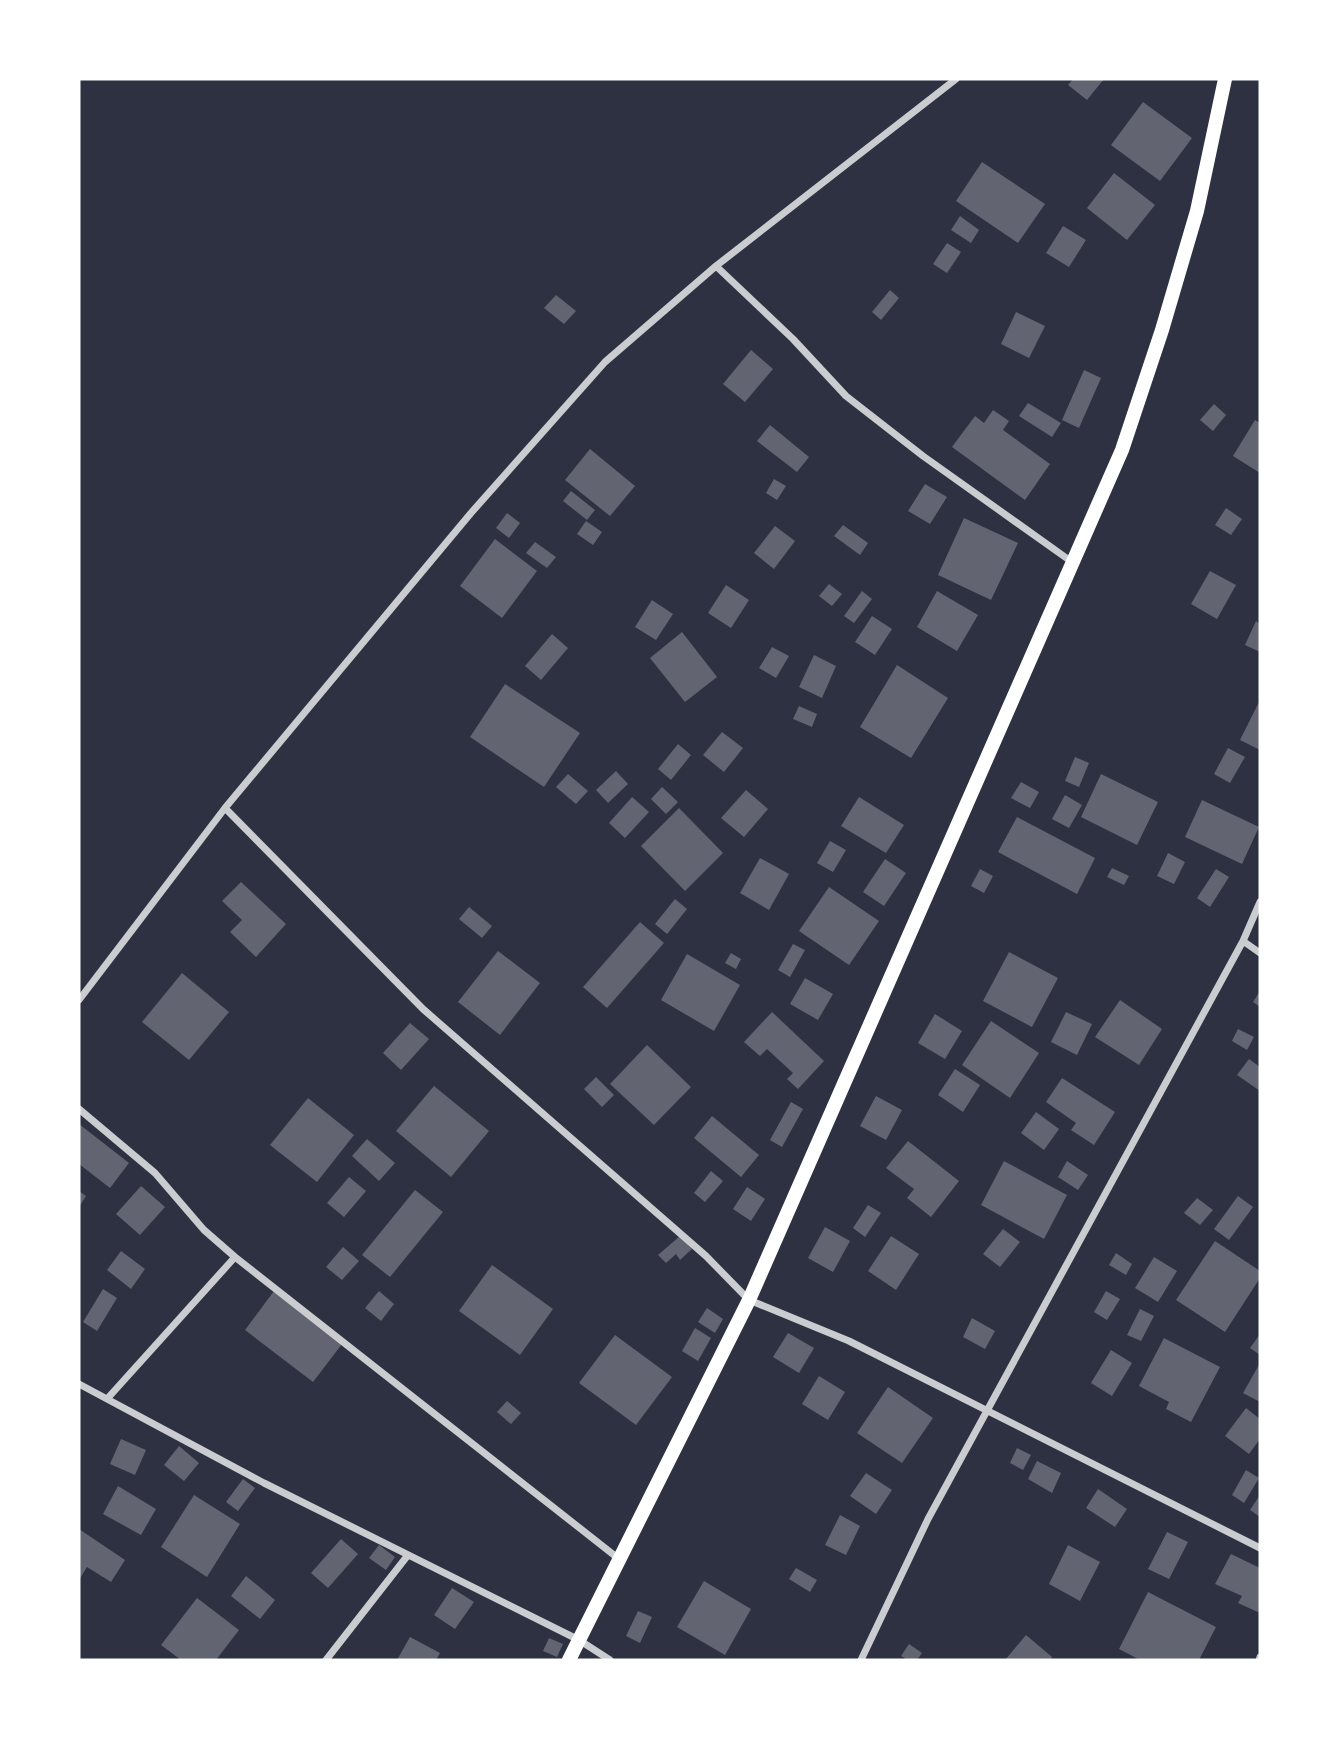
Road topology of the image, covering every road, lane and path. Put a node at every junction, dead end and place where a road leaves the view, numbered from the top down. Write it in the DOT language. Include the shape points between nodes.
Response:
graph roads {
  1 [pos="956,79"];
  2 [pos="1225,79"];
  3 [pos="716,266"];
  4 [pos="1072,562"];
  5 [pos="225,808"];
  6 [pos="1260,902"];
  7 [pos="1243,941"];
  8 [pos="1260,953"];
  9 [pos="79,1000"];
  10 [pos="79,1109"];
  11 [pos="235,1257"];
  12 [pos="749,1300"];
  13 [pos="79,1384"];
  14 [pos="107,1399"];
  15 [pos="986,1411"];
  16 [pos="1260,1548"];
  17 [pos="408,1555"];
  18 [pos="619,1559"];
  19 [pos="579,1640"];
  20 [pos="326,1660"];
  21 [pos="569,1660"];
  22 [pos="610,1660"];
  23 [pos="861,1660"];
  1 -- 3 [label="street"];
  2 -- 4 [label="main road" via="1197,211 1162,330 1122,450"];
  3 -- 4 [label="street" via="846,396"];
  3 -- 5 [label="street" via="606,362 471,513"];
  4 -- 12 [label="main road"];
  5 -- 9 [label="street"];
  5 -- 12 [label="street" via="423,1009 706,1256"];
  6 -- 7 [label="street"];
  7 -- 8 [label="street"];
  7 -- 15 [label="street"];
  10 -- 11 [label="street" via="155,1173 204,1230"];
  11 -- 14 [label="street"];
  11 -- 18 [label="street"];
  12 -- 15 [label="street" via="849,1341"];
  12 -- 18 [label="main road"];
  13 -- 14 [label="street"];
  14 -- 17 [label="street"];
  15 -- 16 [label="street"];
  15 -- 23 [label="street"];
  17 -- 19 [label="street"];
  17 -- 20 [label="street"];
  18 -- 19 [label="main road"];
  19 -- 21 [label="main road"];
  19 -- 22 [label="street"];
}
